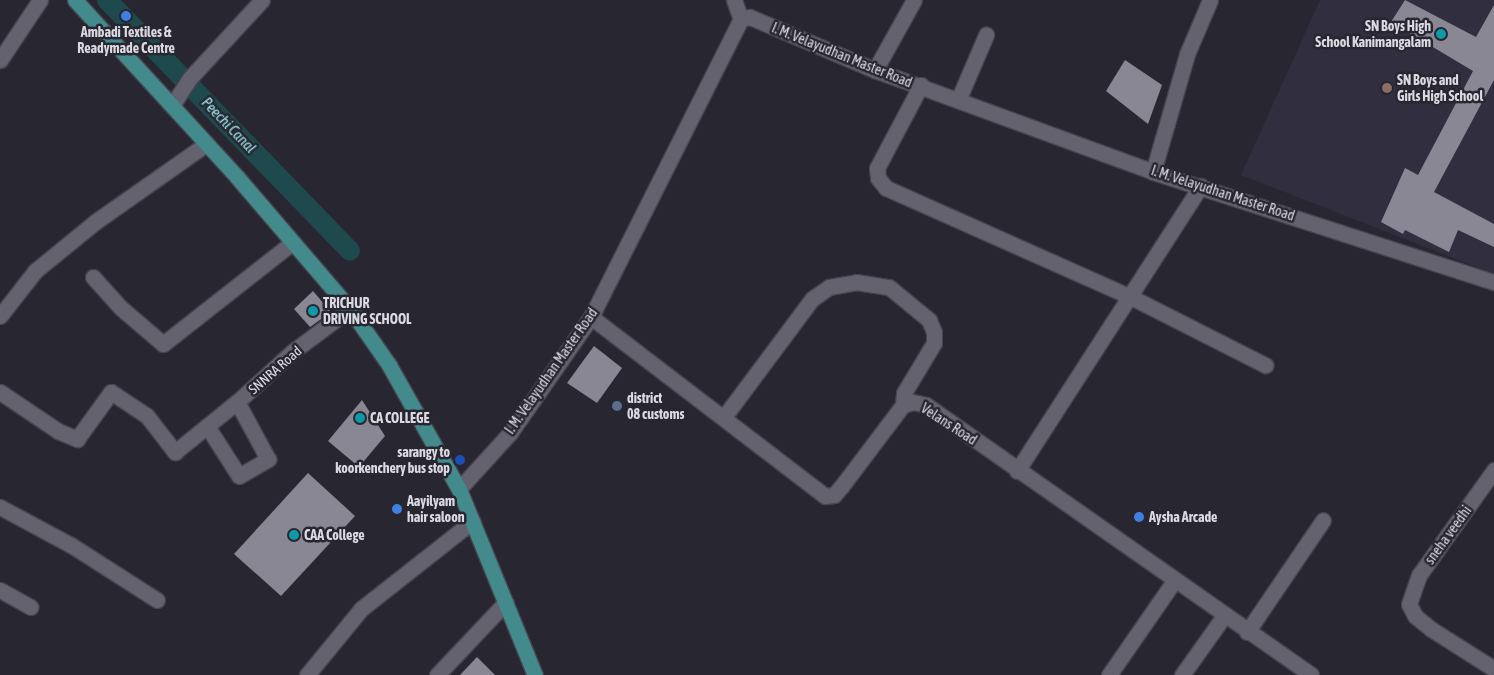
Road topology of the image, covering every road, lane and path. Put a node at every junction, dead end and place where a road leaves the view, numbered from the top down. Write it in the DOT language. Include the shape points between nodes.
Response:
graph roads {
  1 [pos="40,0"];
  2 [pos="75,0"];
  3 [pos="262,0"];
  4 [pos="734,0"];
  5 [pos="914,0"];
  6 [pos="1210,0"];
  7 [pos="740,19"];
  8 [pos="986,35"];
  9 [pos="0,60"];
  10 [pos="875,70"];
  11 [pos="921,85"];
  12 [pos="176,98"];
  13 [pos="959,98"];
  14 [pos="206,144"];
  15 [pos="1154,172"];
  16 [pos="1200,186"];
  17 [pos="293,242"];
  18 [pos="93,277"];
  19 [pos="1494,282"];
  20 [pos="1129,296"];
  21 [pos="350,309"];
  22 [pos="0,316"];
  23 [pos="591,317"];
  24 [pos="1265,365"];
  25 [pos="0,392"];
  26 [pos="234,405"];
  27 [pos="903,405"];
  28 [pos="724,417"];
  29 [pos="207,426"];
  30 [pos="1017,470"];
  31 [pos="1494,470"];
  32 [pos="459,489"];
  33 [pos="0,507"];
  34 [pos="1323,520"];
  35 [pos="473,521"];
  36 [pos="1174,581"];
  37 [pos="0,590"];
  38 [pos="157,600"];
  39 [pos="506,602"];
  40 [pos="31,607"];
  41 [pos="1224,616"];
  42 [pos="1247,632"];
  43 [pos="1494,669"];
  44 [pos="307,675"];
  45 [pos="437,675"];
  46 [pos="535,675"];
  47 [pos="1109,675"];
  48 [pos="1182,675"];
  49 [pos="1311,675"];
  1 -- 9 [label="street"];
  2 -- 12 [label="main road"];
  3 -- 12 [label="street" via="190,78"];
  4 -- 7 [label="street"];
  5 -- 10 [label="street"];
  6 -- 15 [label="street" via="1187,54"];
  7 -- 10 [label="street, I. M. Velayudhan Master Road" via="750,18"];
  7 -- 23 [label="street, I. M. Velayudhan Master Road"];
  8 -- 13 [label="street"];
  10 -- 11 [label="street, I. M. Velayudhan Master Road"];
  11 -- 13 [label="street, I. M. Velayudhan Master Road"];
  11 -- 20 [label="street" via="877,168 878,178 886,188"];
  12 -- 14 [label="main road"];
  13 -- 15 [label="street, I. M. Velayudhan Master Road"];
  14 -- 17 [label="main road"];
  14 -- 22 [label="street" via="95,222 35,271"];
  15 -- 16 [label="street, I. M. Velayudhan Master Road"];
  16 -- 19 [label="street, I. M. Velayudhan Master Road"];
  16 -- 20 [label="street"];
  17 -- 18 [label="street" via="163,344 121,308"];
  17 -- 21 [label="main road"];
  20 -- 24 [label="street"];
  20 -- 30 [label="street"];
  21 -- 26 [label="street, SNNRA Road" via="292,352"];
  21 -- 32 [label="main road" via="389,365"];
  23 -- 28 [label="street, Velans Road"];
  23 -- 32 [label="street, I. M. Velayudhan Master Road" via="510,433"];
  25 -- 29 [label="street" via="77,439 111,392 147,416 175,452"];
  26 -- 29 [label="street"];
  26 -- 29 [label="street, SNNRA Road" via="268,459 240,476"];
  27 -- 28 [label="street, Velans Road" via="834,495 825,496"];
  27 -- 28 [label="street" via="904,393 934,343 934,332 929,320 890,287 856,282 829,287 812,299"];
  27 -- 30 [label="street, Velans Road" via="914,402 926,405"];
  30 -- 36 [label="street, Velans Road"];
  31 -- 43 [label="street, sneha veedhi" via="1418,575 1409,604 1415,616 1431,629"];
  32 -- 35 [label="main road"];
  33 -- 38 [label="street" via="71,545"];
  34 -- 42 [label="street"];
  35 -- 39 [label="main road"];
  35 -- 44 [label="street" via="361,609"];
  36 -- 41 [label="street, Velans Road"];
  36 -- 47 [label="street"];
  37 -- 40 [label="street"];
  39 -- 45 [label="street"];
  39 -- 46 [label="main road"];
  41 -- 42 [label="street, Velans Road"];
  41 -- 48 [label="street"];
  42 -- 49 [label="street, Velans Road"];
}
